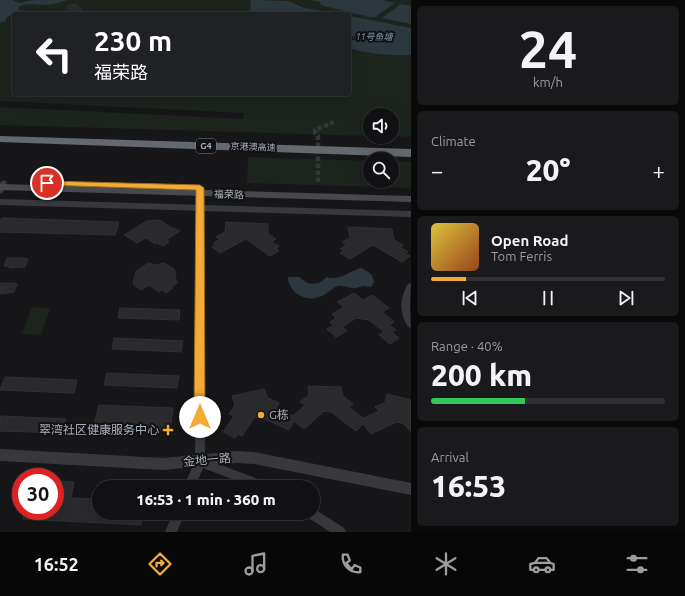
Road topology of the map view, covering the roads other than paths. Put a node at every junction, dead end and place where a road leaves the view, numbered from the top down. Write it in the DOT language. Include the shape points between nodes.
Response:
graph roads {
  1 [pos="0,132"];
  2 [pos="0,139"];
  3 [pos="411,145"];
  4 [pos="411,153"];
  5 [pos="1,186"];
  6 [pos="199,190"];
  7 [pos="411,194"];
  8 [pos="411,199"];
  9 [pos="0,202"];
  10 [pos="199,208"];
  11 [pos="411,214"];
  12 [pos="410,289"];
  13 [pos="410,320"];
  14 [pos="0,455"];
  15 [pos="200,462"];
  16 [pos="192,480"];
  17 [pos="246,480"];
  18 [pos="411,489"];
  19 [pos="320,519"];
  20 [pos="176,520"];
  21 [pos="171,532"];
  22 [pos="340,532"];
  1 -- 3 [label="highway, 京港澳高速 / G4"];
  2 -- 4 [label="highway, 京港澳高速 / G4"];
  5 -- 6 [label="main road, 福荣路"];
  6 -- 7 [label="main road, 福荣路"];
  6 -- 8 [label="main road, 福荣路"];
  6 -- 10 [label="street"];
  9 -- 10 [label="street"];
  10 -- 11 [label="street"];
  10 -- 15 [label="street"];
  12 -- 13 [label="street" via="405,299"];
  14 -- 15 [label="street, 金地一路" via="163,464"];
  15 -- 16 [label="street"];
  15 -- 17 [label="street"];
  15 -- 18 [label="street, 金地一路" via="254,458"];
  19 -- 22 [label="street"];
  20 -- 21 [label="street"];
}
